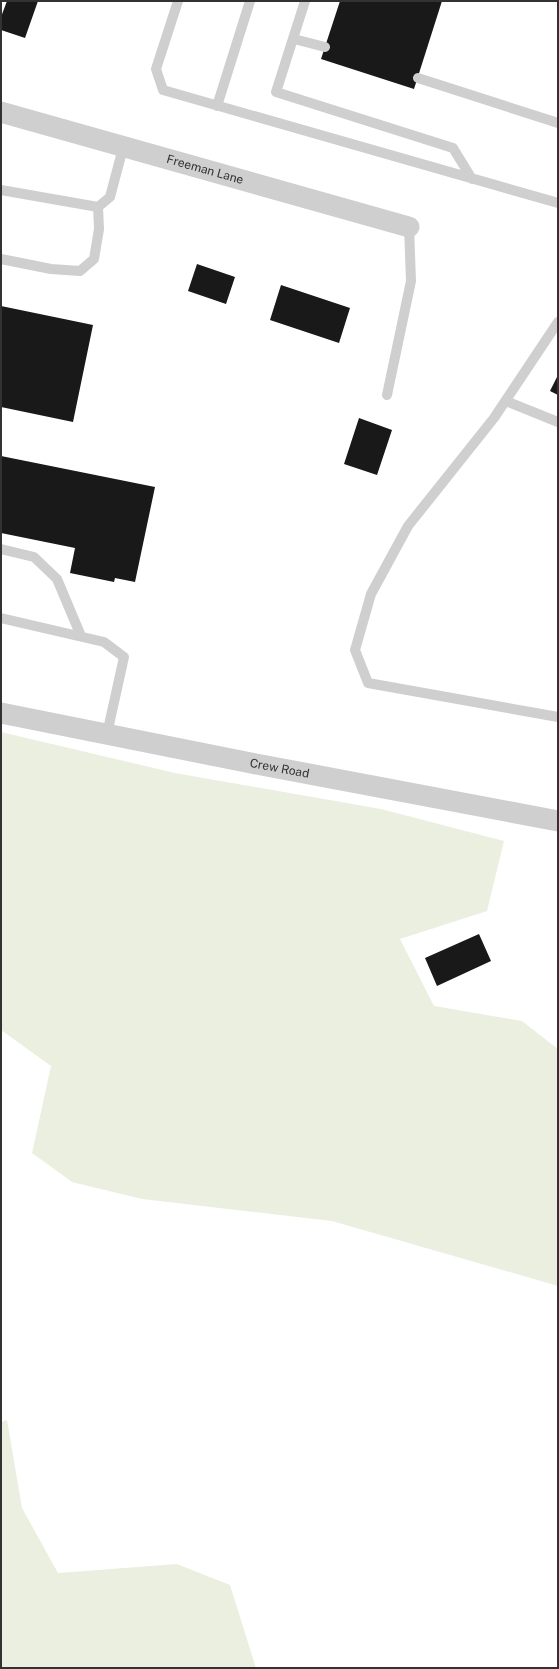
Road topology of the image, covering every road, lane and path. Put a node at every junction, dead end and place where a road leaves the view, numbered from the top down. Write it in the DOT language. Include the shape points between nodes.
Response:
graph roads {
  1 [pos="178,1"];
  2 [pos="250,1"];
  3 [pos="305,1"];
  4 [pos="294,39"];
  5 [pos="325,47"];
  6 [pos="418,78"];
  7 [pos="217,106"];
  8 [pos="1,112"];
  9 [pos="558,123"];
  10 [pos="123,148"];
  11 [pos="472,179"];
  12 [pos="1,190"];
  13 [pos="558,203"];
  14 [pos="98,207"];
  15 [pos="409,227"];
  16 [pos="1,259"];
  17 [pos="558,322"];
  18 [pos="387,396"];
  19 [pos="506,401"];
  20 [pos="558,422"];
  21 [pos="1,549"];
  22 [pos="1,618"];
  23 [pos="81,636"];
  24 [pos="1,713"];
  25 [pos="558,717"];
  26 [pos="108,734"];
  27 [pos="558,821"];
  1 -- 7 [label="lane" via="156,69 163,90"];
  2 -- 7 [label="lane"];
  3 -- 4 [label="lane"];
  4 -- 5 [label="lane"];
  4 -- 11 [label="lane" via="276,92 453,148"];
  6 -- 9 [label="lane"];
  7 -- 11 [label="lane"];
  8 -- 10 [label="street, Freeman Lane"];
  10 -- 14 [label="lane" via="110,197"];
  10 -- 15 [label="street, Freeman Lane"];
  11 -- 13 [label="lane"];
  12 -- 14 [label="lane"];
  14 -- 16 [label="lane" via="100,229 94,259 80,271 51,269"];
  15 -- 18 [label="lane" via="411,281"];
  17 -- 19 [label="lane"];
  19 -- 20 [label="lane"];
  19 -- 25 [label="lane" via="408,526 371,594 355,650 368,683"];
  21 -- 23 [label="lane" via="34,557 57,579"];
  22 -- 23 [label="lane"];
  23 -- 26 [label="lane" via="104,642 124,657"];
  24 -- 26 [label="street, Crew Road"];
  26 -- 27 [label="street, Crew Road"];
}
